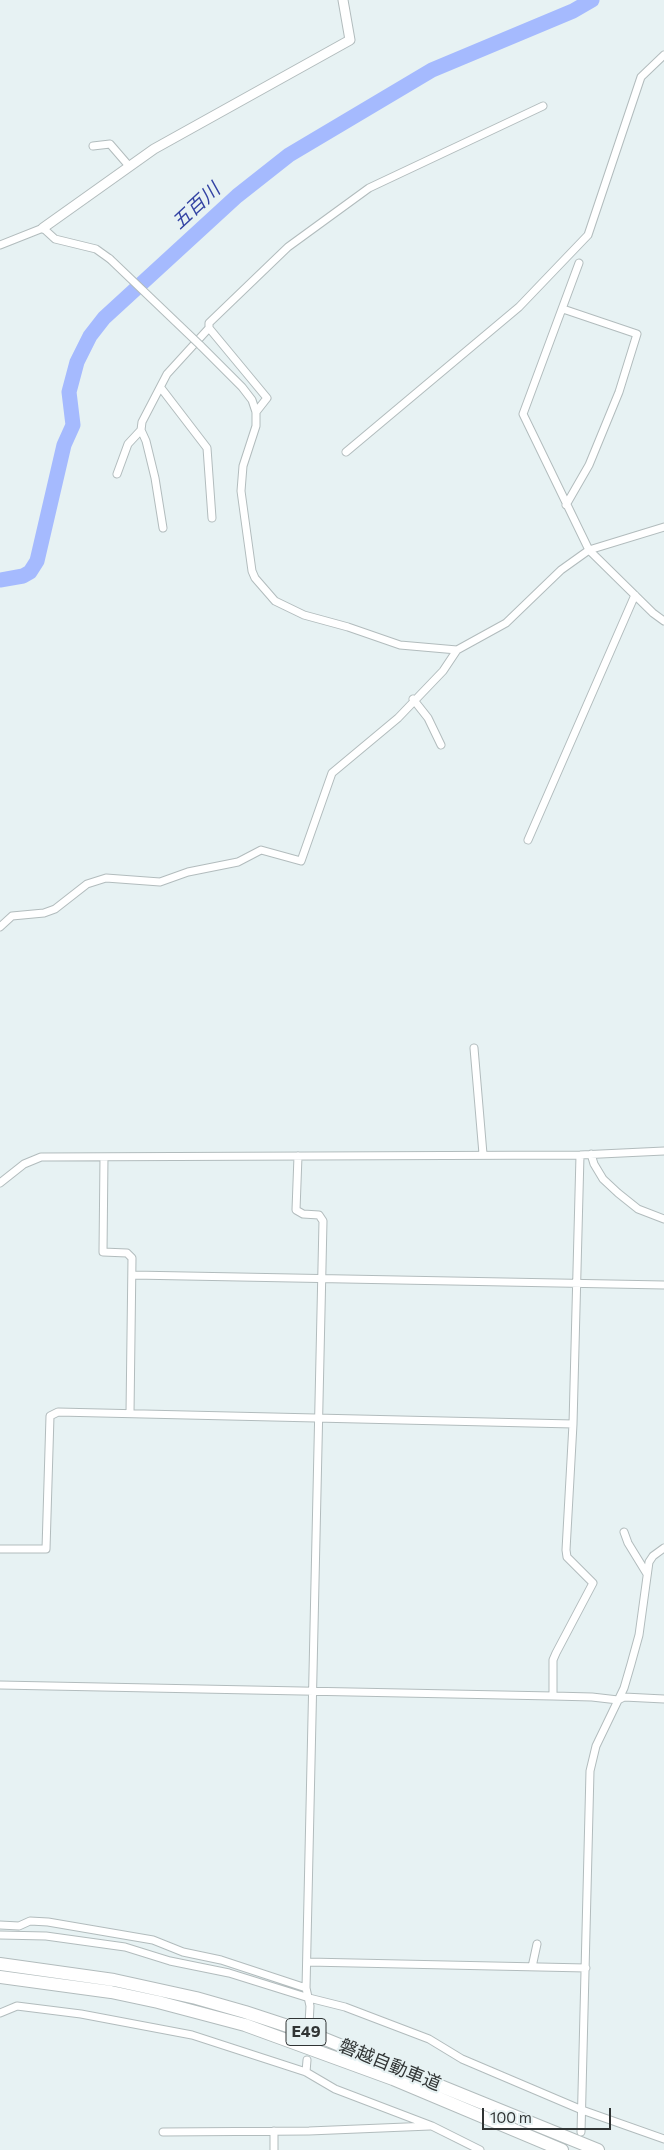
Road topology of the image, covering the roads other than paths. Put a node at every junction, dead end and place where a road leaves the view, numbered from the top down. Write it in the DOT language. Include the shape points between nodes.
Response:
graph roads {
  1 [pos="343,0"];
  2 [pos="664,54"];
  3 [pos="542,106"];
  4 [pos="93,146"];
  5 [pos="129,166"];
  6 [pos="43,228"];
  7 [pos="0,245"];
  8 [pos="579,263"];
  9 [pos="562,310"];
  10 [pos="209,328"];
  11 [pos="160,388"];
  12 [pos="256,412"];
  13 [pos="141,430"];
  14 [pos="346,452"];
  15 [pos="117,474"];
  16 [pos="566,505"];
  17 [pos="212,518"];
  18 [pos="664,527"];
  19 [pos="163,528"];
  20 [pos="589,550"];
  21 [pos="635,595"];
  22 [pos="664,621"];
  23 [pos="457,650"];
  24 [pos="413,700"];
  25 [pos="441,745"];
  26 [pos="528,840"];
  27 [pos="0,927"];
  28 [pos="474,1048"];
  29 [pos="664,1151"];
  30 [pos="483,1154"];
  31 [pos="591,1154"];
  32 [pos="580,1155"];
  33 [pos="298,1156"];
  34 [pos="104,1157"];
  35 [pos="0,1183"];
  36 [pos="664,1220"];
  37 [pos="133,1275"];
  38 [pos="322,1280"];
  39 [pos="577,1283"];
  40 [pos="664,1284"];
  41 [pos="130,1414"];
  42 [pos="319,1418"];
  43 [pos="573,1424"];
  44 [pos="624,1532"];
  45 [pos="664,1548"];
  46 [pos="0,1549"];
  47 [pos="647,1574"];
  48 [pos="0,1685"];
  49 [pos="313,1690"];
  50 [pos="554,1696"];
  51 [pos="664,1699"];
  52 [pos="618,1700"];
  53 [pos="0,1925"];
  54 [pos="0,1935"];
  55 [pos="537,1944"];
  56 [pos="308,1962"];
  57 [pos="0,1964"];
  58 [pos="532,1967"];
  59 [pos="586,1968"];
  60 [pos="0,1977"];
  61 [pos="306,1988"];
  62 [pos="309,1998"];
  63 [pos="0,2013"];
  64 [pos="309,2024"];
  65 [pos="307,2060"];
  66 [pos="306,2072"];
  67 [pos="582,2110"];
  68 [pos="432,2126"];
  69 [pos="274,2131"];
  70 [pos="163,2132"];
  71 [pos="581,2132"];
  72 [pos="664,2139"];
  73 [pos="274,2150"];
  74 [pos="480,2150"];
  75 [pos="562,2150"];
  76 [pos="598,2150"];
  1 -- 5 [label="street" via="350,40"];
  2 -- 14 [label="street" via="641,77 588,235 519,307"];
  3 -- 10 [label="street" via="413,166 347,202 288,247 208,323"];
  4 -- 5 [label="street" via="110,144"];
  5 -- 6 [label="street"];
  6 -- 7 [label="street"];
  6 -- 12 [label="street, bridge" via="55,239 96,250 110,259 242,387"];
  8 -- 9 [label="street"];
  9 -- 16 [label="street" via="523,414"];
  9 -- 16 [label="street" via="637,334 620,392 590,465"];
  10 -- 11 [label="street" via="167,374"];
  10 -- 12 [label="street" via="266,398"];
  11 -- 13 [label="street" via="146,411"];
  11 -- 17 [label="street" via="207,448"];
  12 -- 23 [label="street" via="256,426 243,466 242,497 250,564 265,591 274,601 304,615 400,645"];
  13 -- 15 [label="street" via="128,444"];
  13 -- 19 [label="street" via="155,478"];
  16 -- 20 [label="street"];
  18 -- 20 [label="street"];
  20 -- 21 [label="street"];
  20 -- 23 [label="street" via="561,570 506,623"];
  21 -- 22 [label="street"];
  21 -- 26 [label="street"];
  23 -- 24 [label="street" via="443,670"];
  24 -- 25 [label="street" via="428,718"];
  24 -- 27 [label="street" via="398,718 332,772 301,861 261,850 238,862 188,872 160,882 106,878 87,884 55,909 12,916"];
  28 -- 30 [label="street"];
  29 -- 31 [label="street"];
  30 -- 32 [label="street"];
  30 -- 33 [label="street"];
  31 -- 32 [label="street"];
  31 -- 36 [label="street" via="604,1179 618,1193 638,1209"];
  32 -- 39 [label="street"];
  33 -- 34 [label="street"];
  33 -- 38 [label="street" via="296,1210 319,1215 323,1221"];
  34 -- 35 [label="street" via="36,1158"];
  34 -- 37 [label="street" via="103,1252 130,1254"];
  37 -- 38 [label="street"];
  37 -- 41 [label="street"];
  38 -- 39 [label="street"];
  38 -- 42 [label="street"];
  39 -- 40 [label="street"];
  39 -- 43 [label="street"];
  41 -- 42 [label="street"];
  41 -- 46 [label="street" via="58,1412 50,1416 46,1549"];
  42 -- 43 [label="street"];
  42 -- 49 [label="street"];
  43 -- 50 [label="street" via="566,1557 594,1584 553,1660"];
  44 -- 47 [label="street"];
  45 -- 47 [label="street" via="653,1556"];
  47 -- 52 [label="street" via="639,1635"];
  48 -- 49 [label="street"];
  49 -- 50 [label="street"];
  49 -- 56 [label="street"];
  50 -- 52 [label="street"];
  51 -- 52 [label="street" via="624,1697"];
  52 -- 59 [label="street" via="596,1746 590,1771"];
  53 -- 61 [label="street" via="48,1922 153,1940"];
  54 -- 62 [label="street" via="46,1936 125,1947 170,1961 229,1973"];
  55 -- 58 [label="street"];
  56 -- 58 [label="street"];
  56 -- 61 [label="street"];
  57 -- 76 [label="highway, 磐越自動車道 / E49" via="114,1980 245,2012 351,2049"];
  58 -- 59 [label="street"];
  59 -- 67 [label="street"];
  60 -- 75 [label="highway, 磐越自動車道 / E49" via="111,1992 245,2025 393,2079"];
  61 -- 62 [label="street"];
  62 -- 64 [label="street"];
  62 -- 67 [label="street" via="345,2007 429,2039 462,2059"];
  63 -- 66 [label="street" via="17,2006 155,2027 192,2035"];
  65 -- 66 [label="street"];
  66 -- 68 [label="street" via="336,2089"];
  67 -- 71 [label="street"];
  67 -- 72 [label="street"];
  68 -- 69 [label="street"];
  68 -- 74 [label="street"];
  69 -- 70 [label="street"];
  69 -- 73 [label="street"];
}
